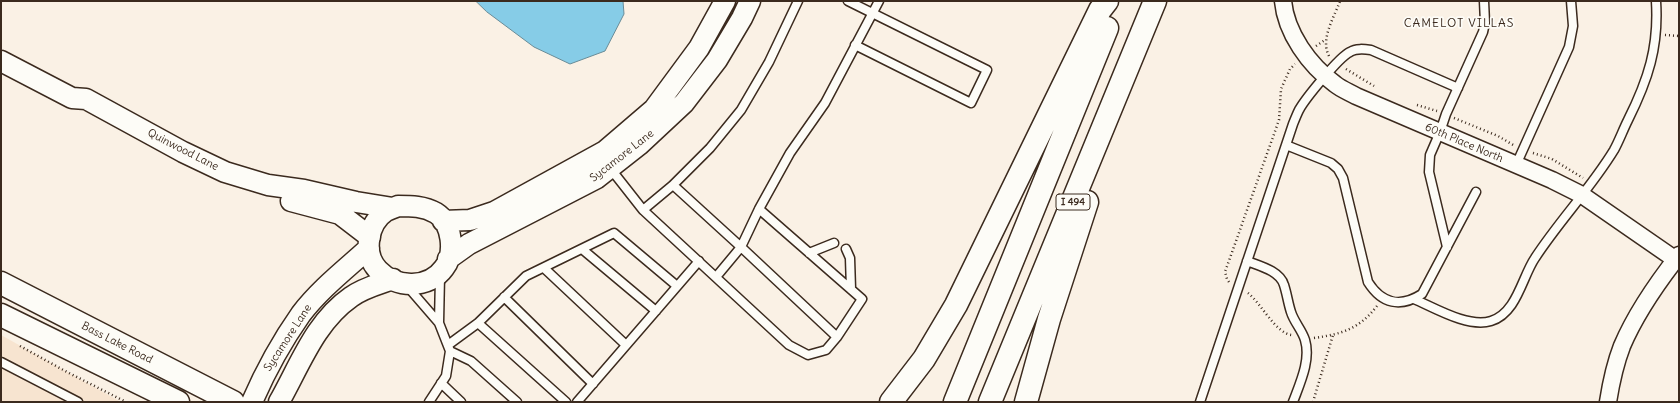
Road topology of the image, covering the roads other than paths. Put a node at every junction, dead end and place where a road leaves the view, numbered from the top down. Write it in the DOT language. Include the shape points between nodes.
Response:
graph roads {
  1 [pos="725,1"];
  2 [pos="750,1"];
  3 [pos="798,1"];
  4 [pos="848,1"];
  5 [pos="879,1"];
  6 [pos="1107,1"];
  7 [pos="1118,1"];
  8 [pos="1156,1"];
  9 [pos="1283,1"];
  10 [pos="1484,1"];
  11 [pos="1571,1"];
  12 [pos="1656,1"];
  13 [pos="872,13"];
  14 [pos="855,45"];
  15 [pos="1,62"];
  16 [pos="1326,77"];
  17 [pos="1458,88"];
  18 [pos="1440,132"];
  19 [pos="1286,145"];
  20 [pos="606,161"];
  21 [pos="1516,165"];
  22 [pos="218,174"];
  23 [pos="673,185"];
  24 [pos="1586,188"];
  25 [pos="1476,192"];
  26 [pos="393,208"];
  27 [pos="759,209"];
  28 [pos="643,210"];
  29 [pos="443,221"];
  30 [pos="369,243"];
  31 [pos="834,243"];
  32 [pos="741,247"];
  33 [pos="1447,247"];
  34 [pos="582,249"];
  35 [pos="846,249"];
  36 [pos="809,253"];
  37 [pos="1677,258"];
  38 [pos="699,261"];
  39 [pos="1247,261"];
  40 [pos="444,266"];
  41 [pos="544,268"];
  42 [pos="716,277"];
  43 [pos="399,281"];
  44 [pos="1,283"];
  45 [pos="677,286"];
  46 [pos="851,289"];
  47 [pos="504,297"];
  48 [pos="1414,299"];
  49 [pos="656,311"];
  50 [pos="1,315"];
  51 [pos="439,323"];
  52 [pos="478,323"];
  53 [pos="838,337"];
  54 [pos="626,345"];
  55 [pos="449,348"];
  56 [pos="1,362"];
  57 [pos="441,383"];
  58 [pos="593,384"];
  59 [pos="78,402"];
  60 [pos="178,402"];
  61 [pos="233,402"];
  62 [pos="252,402"];
  63 [pos="279,402"];
  64 [pos="429,402"];
  65 [pos="461,402"];
  66 [pos="517,402"];
  67 [pos="566,402"];
  68 [pos="578,402"];
  69 [pos="891,402"];
  70 [pos="955,402"];
  71 [pos="990,402"];
  72 [pos="1026,402"];
  73 [pos="1200,402"];
  74 [pos="1293,402"];
  75 [pos="1608,402"];
  1 -- 20 [label="street, Sycamore Lane" via="699,48 654,109"];
  2 -- 20 [label="street, Sycamore Lane" via="717,60 684,103 639,145"];
  3 -- 23 [label="lane" via="769,62 741,110 710,148"];
  4 -- 13 [label="lane"];
  5 -- 13 [label="lane"];
  6 -- 69 [label="main road" via="1100,10 956,305 924,359"];
  7 -- 70 [label="main road, I 494"];
  8 -- 71 [label="main road, I 494"];
  8 -- 72 [label="main road" via="1085,207 1049,319"];
  9 -- 16 [label="street, 60th Place North" via="1294,37 1316,68"];
  10 -- 17 [label="lane" via="1485,23"];
  11 -- 21 [label="lane" via="1573,26 1569,47"];
  12 -- 24 [label="lane" via="1654,55 1641,95 1614,150"];
  13 -- 14 [label="lane"];
  13 -- 14 [label="lane" via="987,70 971,103"];
  14 -- 27 [label="lane" via="825,103 790,153"];
  15 -- 22 [label="street, Quinwood Lane" via="72,98 86,99"];
  16 -- 17 [label="lane" via="1342,57 1351,51 1361,49 1371,50"];
  16 -- 18 [label="street, 60th Place North" via="1356,96"];
  16 -- 19 [label="lane" via="1299,109"];
  17 -- 18 [label="lane"];
  18 -- 21 [label="street, 60th Place North"];
  18 -- 33 [label="lane" via="1430,155 1429,172"];
  19 -- 39 [label="lane"];
  19 -- 48 [label="lane" via="1331,163 1338,169 1343,178 1368,282 1372,289 1383,298 1401,303"];
  20 -- 28 [label="lane"];
  20 -- 29 [label="street, Sycamore Lane" via="494,212 470,220"];
  20 -- 40 [label="street, Sycamore Lane" via="597,178 470,244"];
  21 -- 24 [label="street, 60th Place North" via="1552,180"];
  22 -- 26 [label="street, Quinwood Lane"];
  22 -- 30 [label="street, Quinwood Lane" via="235,187 340,214"];
  23 -- 28 [label="lane"];
  23 -- 32 [label="lane"];
  24 -- 37 [label="street, 60th Place North"];
  24 -- 48 [label="lane" via="1532,262 1513,301 1507,311 1499,317 1491,321 1461,319"];
  25 -- 33 [label="lane"];
  26 -- 29 [label="street" via="427,208"];
  26 -- 30 [label="street" via="377,220"];
  27 -- 32 [label="lane"];
  27 -- 36 [label="lane"];
  28 -- 38 [label="lane"];
  29 -- 40 [label="street" via="451,239 451,253"];
  30 -- 43 [label="street" via="370,257 377,269 385,276"];
  30 -- 62 [label="street, Sycamore Lane" via="301,314 269,367"];
  31 -- 36 [label="lane"];
  32 -- 42 [label="lane"];
  32 -- 53 [label="lane"];
  33 -- 48 [label="lane" via="1422,294"];
  34 -- 41 [label="lane"];
  34 -- 45 [label="lane" via="614,233"];
  34 -- 49 [label="lane"];
  35 -- 46 [label="lane" via="850,258"];
  36 -- 46 [label="lane"];
  37 -- 75 [label="street" via="1633,323 1613,374"];
  38 -- 42 [label="lane"];
  38 -- 45 [label="lane"];
  39 -- 73 [label="lane"];
  39 -- 74 [label="lane" via="1269,270 1284,284 1291,314 1304,339 1304,368"];
  40 -- 43 [label="street" via="436,277 424,283 409,284"];
  40 -- 51 [label="lane"];
  41 -- 47 [label="lane" via="526,276"];
  41 -- 54 [label="lane"];
  42 -- 53 [label="lane" via="789,345 808,355 826,350"];
  43 -- 51 [label="lane"];
  43 -- 63 [label="street, Sycamore Lane" via="369,288 351,297 333,312 320,327"];
  44 -- 61 [label="main road, Bass Lake Road"];
  45 -- 49 [label="lane"];
  46 -- 53 [label="lane" via="862,299"];
  47 -- 52 [label="lane"];
  47 -- 58 [label="lane"];
  49 -- 54 [label="lane"];
  50 -- 60 [label="main road"];
  51 -- 55 [label="lane"];
  52 -- 55 [label="lane"];
  52 -- 67 [label="lane"];
  54 -- 58 [label="lane"];
  55 -- 57 [label="lane" via="446,376"];
  55 -- 66 [label="lane" via="471,361"];
  56 -- 59 [label="lane"];
  57 -- 64 [label="lane"];
  57 -- 65 [label="lane"];
  58 -- 68 [label="lane"];
}
